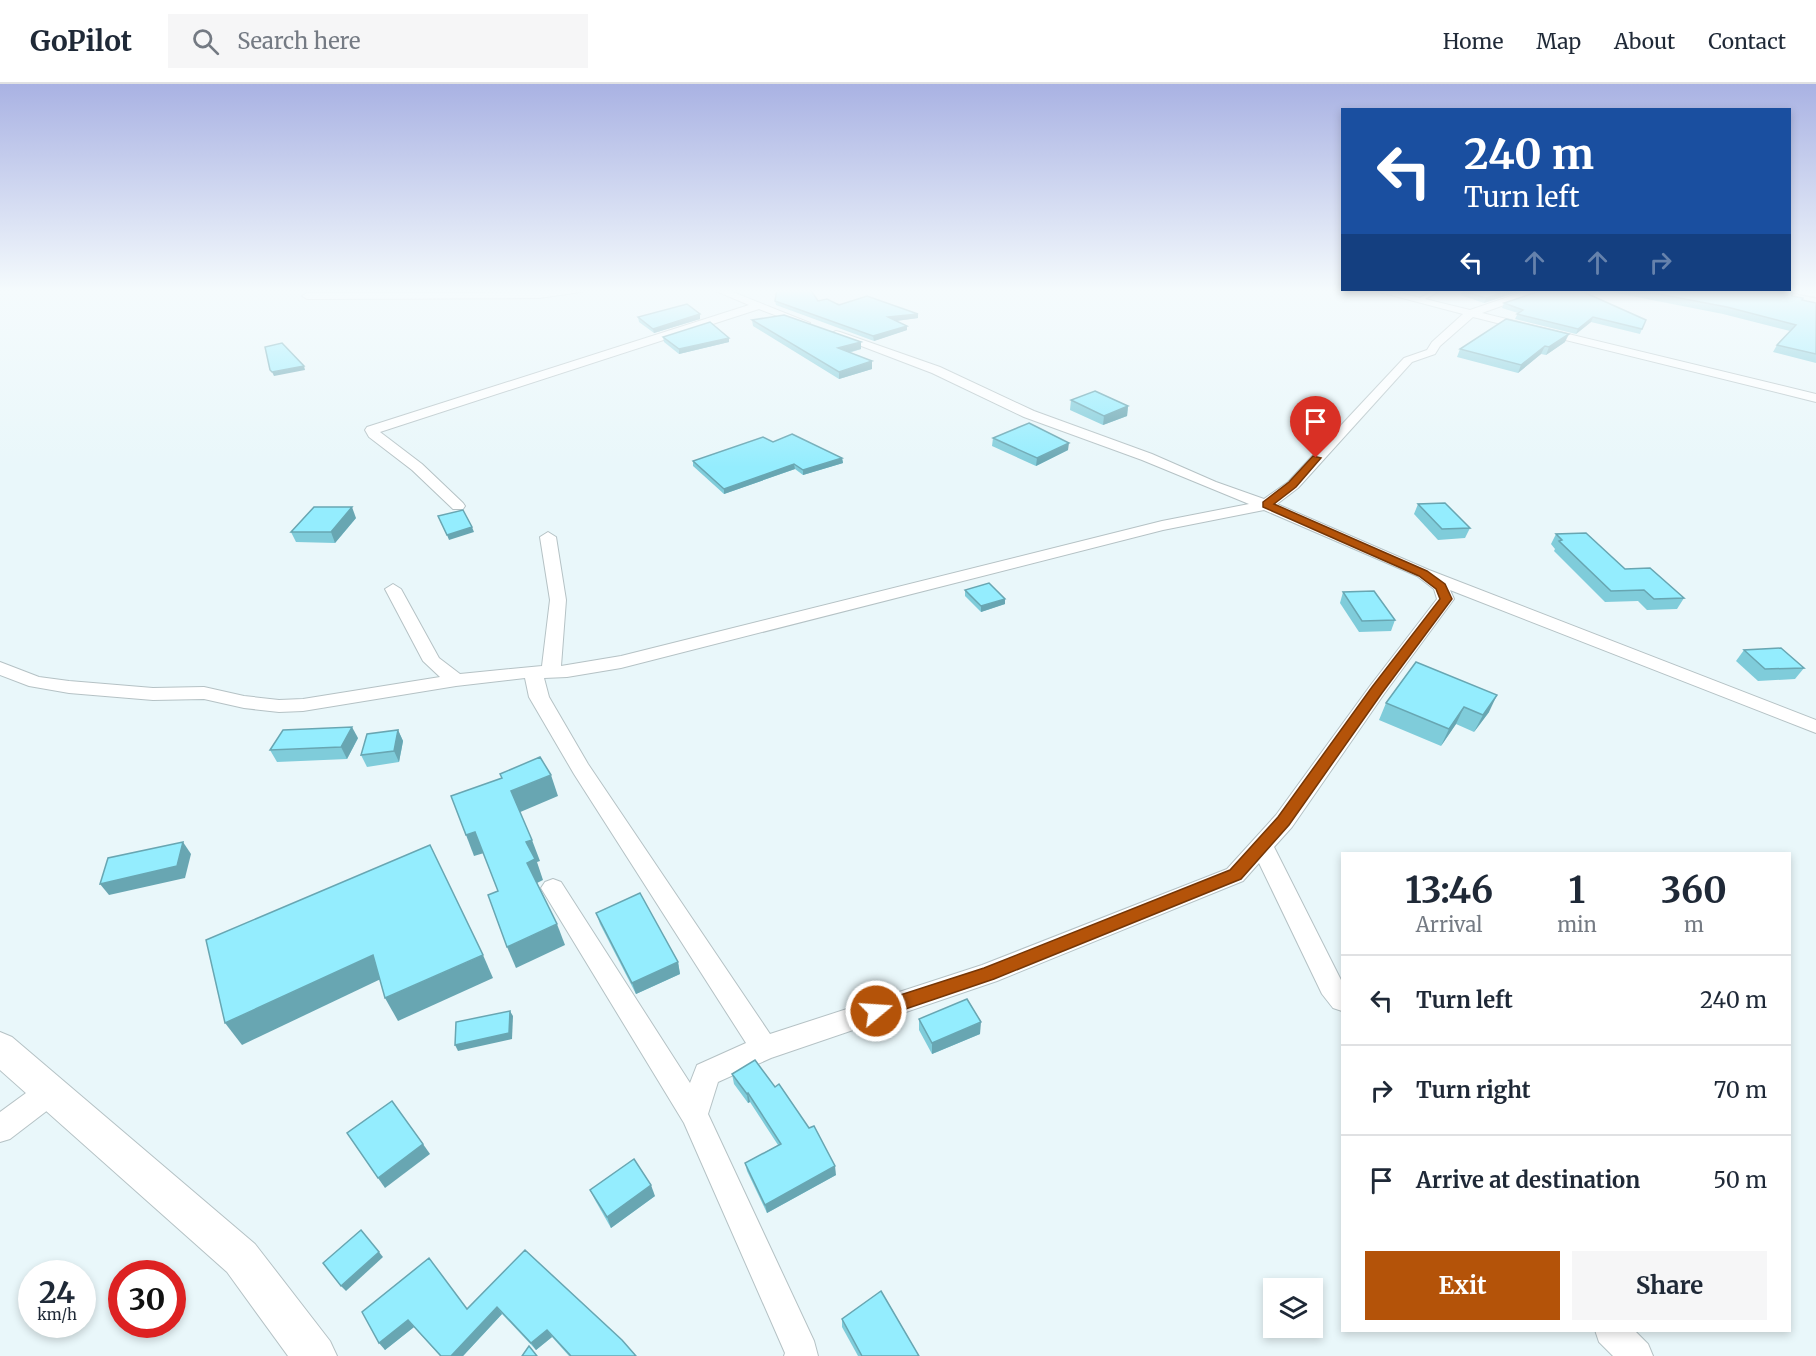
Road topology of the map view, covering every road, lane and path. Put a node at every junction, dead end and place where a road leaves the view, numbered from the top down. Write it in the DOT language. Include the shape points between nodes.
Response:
graph roads {
  1 [pos="625,348"];
  2 [pos="875,348"];
  3 [pos="1433,348"];
  4 [pos="1615,348"];
  5 [pos="1816,398"];
  6 [pos="1266,505"];
  7 [pos="458,506"];
  8 [pos="548,537"];
  9 [pos="1423,573"];
  10 [pos="393,589"];
  11 [pos="0,668"];
  12 [pos="542,672"];
  13 [pos="456,680"];
  14 [pos="1816,727"];
  15 [pos="1262,846"];
  16 [pos="553,888"];
  17 [pos="1341,999"];
  18 [pos="0,1048"];
  19 [pos="764,1048"];
  20 [pos="51,1091"];
  21 [pos="694,1114"];
  22 [pos="0,1129"];
  23 [pos="1613,1332"];
  24 [pos="315,1356"];
  25 [pos="801,1356"];
  26 [pos="1636,1356"];
  1 -- 7 [label="street" via="372,430"];
  2 -- 6 [label="street" via="936,370 1029,414"];
  3 -- 6 [label="street" via="1408,360 1293,484"];
  4 -- 5 [label="street"];
  6 -- 9 [label="street"];
  6 -- 12 [label="street" via="1162,526 621,662"];
  8 -- 12 [label="street" via="558,600"];
  9 -- 14 [label="street"];
  9 -- 15 [label="street" via="1441,587 1446,599"];
  10 -- 13 [label="street" via="432,661"];
  11 -- 13 [label="street" via="36,682 69,687 153,694 204,693 279,706"];
  12 -- 13 [label="street"];
  12 -- 19 [label="street" via="539,697 581,769"];
  15 -- 17 [label="street" via="1331,986"];
  15 -- 19 [label="street" via="1235,874 988,974"];
  16 -- 21 [label="street"];
  18 -- 20 [label="street"];
  19 -- 21 [label="street" via="707,1074"];
  20 -- 22 [label="street"];
  20 -- 24 [label="street" via="241,1258"];
  21 -- 25 [label="street"];
  23 -- 26 [label="street"];
}
